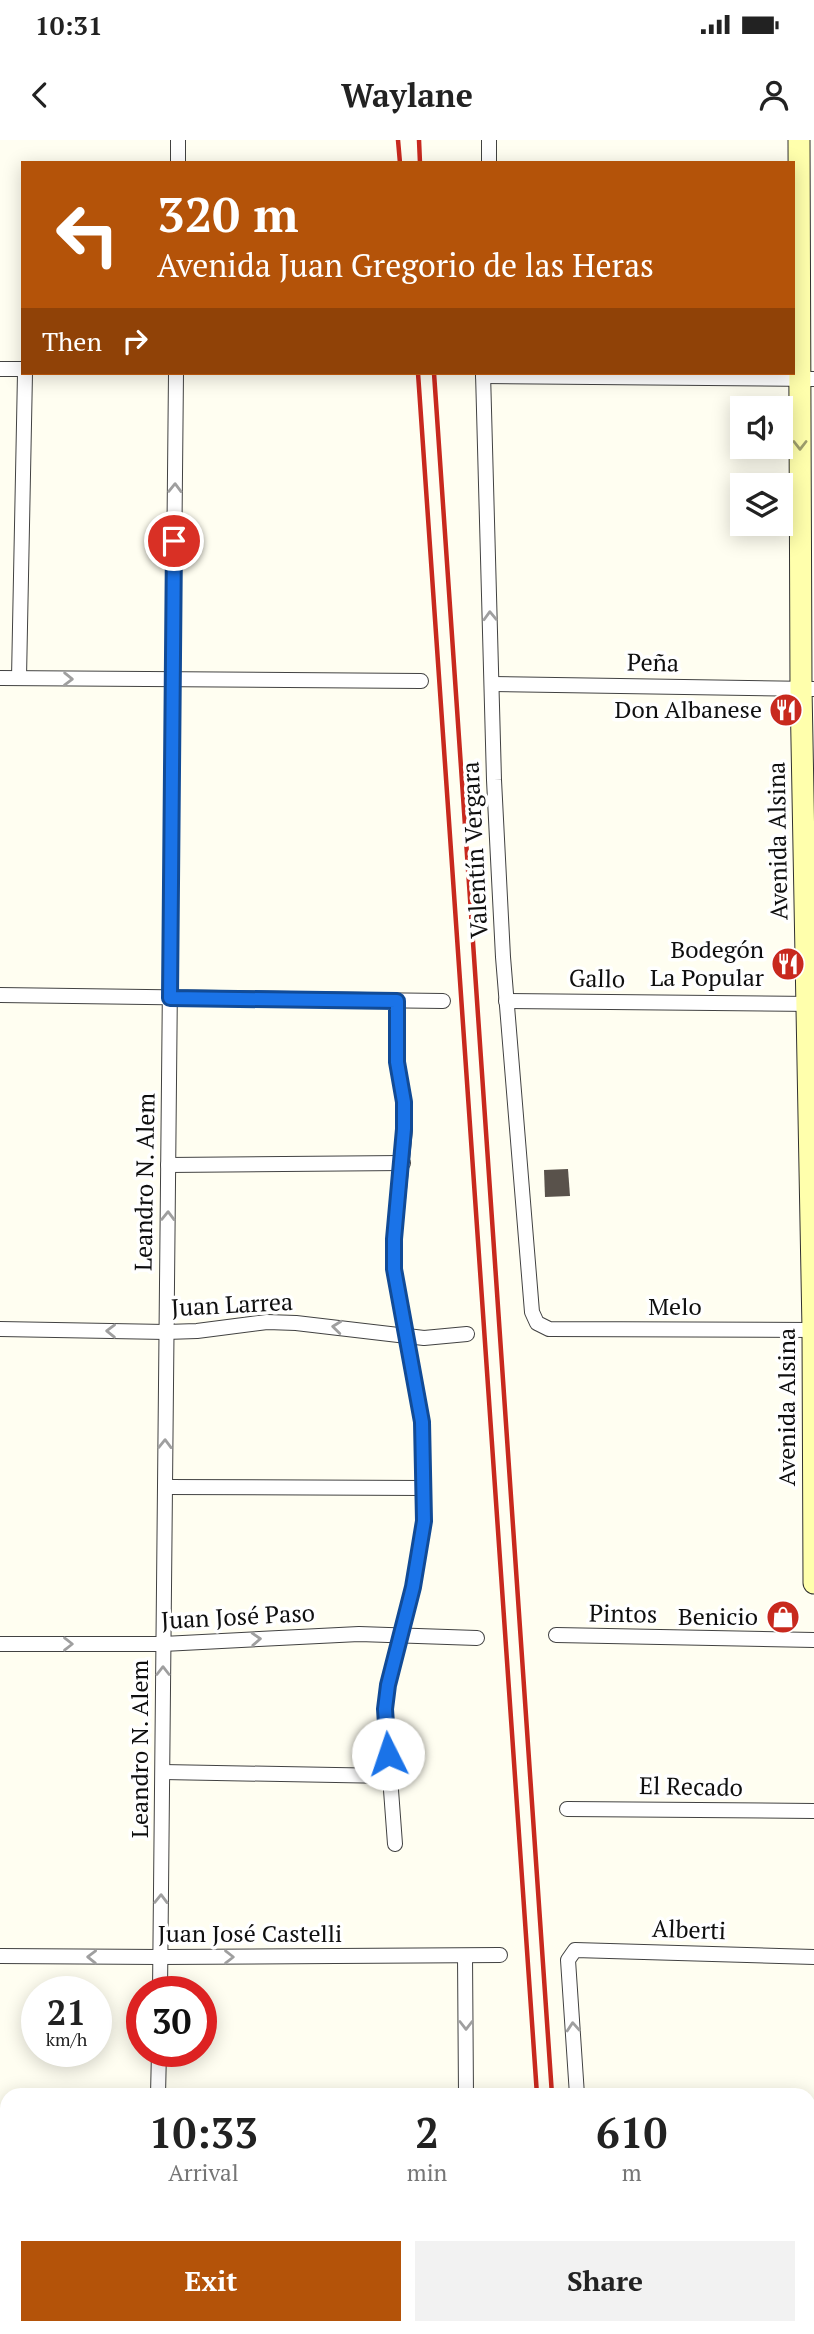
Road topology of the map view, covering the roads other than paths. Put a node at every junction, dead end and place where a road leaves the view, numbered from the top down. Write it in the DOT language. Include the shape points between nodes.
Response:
graph roads {
  1 [pos="178,140"];
  2 [pos="489,140"];
  3 [pos="799,140"];
  4 [pos="178,161"];
  5 [pos="489,161"];
  6 [pos="0,369"];
  7 [pos="21,371"];
  8 [pos="24,375"];
  9 [pos="176,375"];
  10 [pos="483,375"];
  11 [pos="807,378"];
  12 [pos="0,678"];
  13 [pos="19,678"];
  14 [pos="173,681"];
  15 [pos="421,681"];
  16 [pos="492,684"];
  17 [pos="808,688"];
  18 [pos="0,995"];
  19 [pos="170,998"];
  20 [pos="397,1001"];
  21 [pos="443,1001"];
  22 [pos="506,1001"];
  23 [pos="811,1005"];
  24 [pos="403,1163"];
  25 [pos="168,1165"];
  26 [pos="537,1323"];
  27 [pos="0,1329"];
  28 [pos="813,1330"];
  29 [pos="166,1332"];
  30 [pos="467,1334"];
  31 [pos="405,1335"];
  32 [pos="165,1487"];
  33 [pos="423,1489"];
  34 [pos="814,1583"];
  35 [pos="401,1634"];
  36 [pos="556,1635"];
  37 [pos="477,1638"];
  38 [pos="814,1640"];
  39 [pos="0,1644"];
  40 [pos="163,1644"];
  41 [pos="163,1772"];
  42 [pos="390,1776"];
  43 [pos="567,1809"];
  44 [pos="814,1811"];
  45 [pos="395,1844"];
  46 [pos="500,1955"];
  47 [pos="0,1956"];
  48 [pos="465,1956"];
  49 [pos="160,1957"];
  50 [pos="814,1957"];
  51 [pos="160,1976"];
  52 [pos="159,2067"];
  53 [pos="158,2088"];
  54 [pos="466,2088"];
  55 [pos="577,2088"];
  1 -- 4 [label="street"];
  2 -- 5 [label="street"];
  3 -- 11 [label="main road, Avenida Alsina"];
  6 -- 7 [label="street"];
  8 -- 13 [label="street"];
  14 -- 9 [label="street, Leandro N. Alem, one-way"];
  10 -- 11 [label="street"];
  16 -- 10 [label="street, Valentín Vergara, one-way"];
  11 -- 17 [label="main road, Avenida Alsina, one-way"];
  12 -- 13 [label="street"];
  13 -- 14 [label="street, one-way"];
  14 -- 15 [label="street"];
  14 -- 19 [label="street, Leandro N. Alem"];
  16 -- 17 [label="street, Peña"];
  16 -- 22 [label="street, Valentín Vergara"];
  17 -- 23 [label="main road, Avenida Alsina"];
  18 -- 19 [label="street"];
  19 -- 20 [label="street"];
  19 -- 25 [label="street, Leandro N. Alem"];
  20 -- 21 [label="street"];
  20 -- 24 [label="street"];
  22 -- 23 [label="street, Gallo"];
  22 -- 26 [label="street, Valentín Vergara" via="532,1312"];
  23 -- 28 [label="main road, Avenida Alsina"];
  24 -- 25 [label="street"];
  24 -- 31 [label="street" via="394,1269"];
  29 -- 25 [label="street, Leandro N. Alem, one-way"];
  26 -- 28 [label="street, Melo" via="549,1329"];
  29 -- 27 [label="street, Juan Larrea, one-way"];
  28 -- 34 [label="main road, Avenida Alsina"];
  31 -- 29 [label="street, Juan Larrea, one-way" via="267,1322"];
  32 -- 29 [label="street, Leandro N. Alem, one-way"];
  30 -- 31 [label="street, Juan Larrea"];
  31 -- 33 [label="street" via="422,1422"];
  32 -- 33 [label="street"];
  32 -- 40 [label="street, Leandro N. Alem"];
  33 -- 35 [label="street" via="424,1521"];
  35 -- 37 [label="street, Juan José Paso"];
  40 -- 35 [label="street, Juan José Paso, one-way"];
  35 -- 42 [label="street" via="385,1709"];
  36 -- 38 [label="street, Pintos"];
  39 -- 40 [label="street, Juan José Paso, one-way"];
  41 -- 40 [label="street, Leandro N. Alem, one-way"];
  41 -- 42 [label="street"];
  49 -- 41 [label="street, Leandro N. Alem, one-way"];
  42 -- 45 [label="street"];
  43 -- 44 [label="street, El Recado"];
  46 -- 48 [label="street, Juan José Castelli"];
  49 -- 47 [label="street, Juan José Castelli, one-way"];
  49 -- 48 [label="street, Juan José Castelli, one-way"];
  48 -- 54 [label="street, one-way"];
  49 -- 51 [label="street, Leandro N. Alem"];
  55 -- 50 [label="street, Alberti, one-way" via="568,1960 575,1950"];
  52 -- 53 [label="street"];
}
